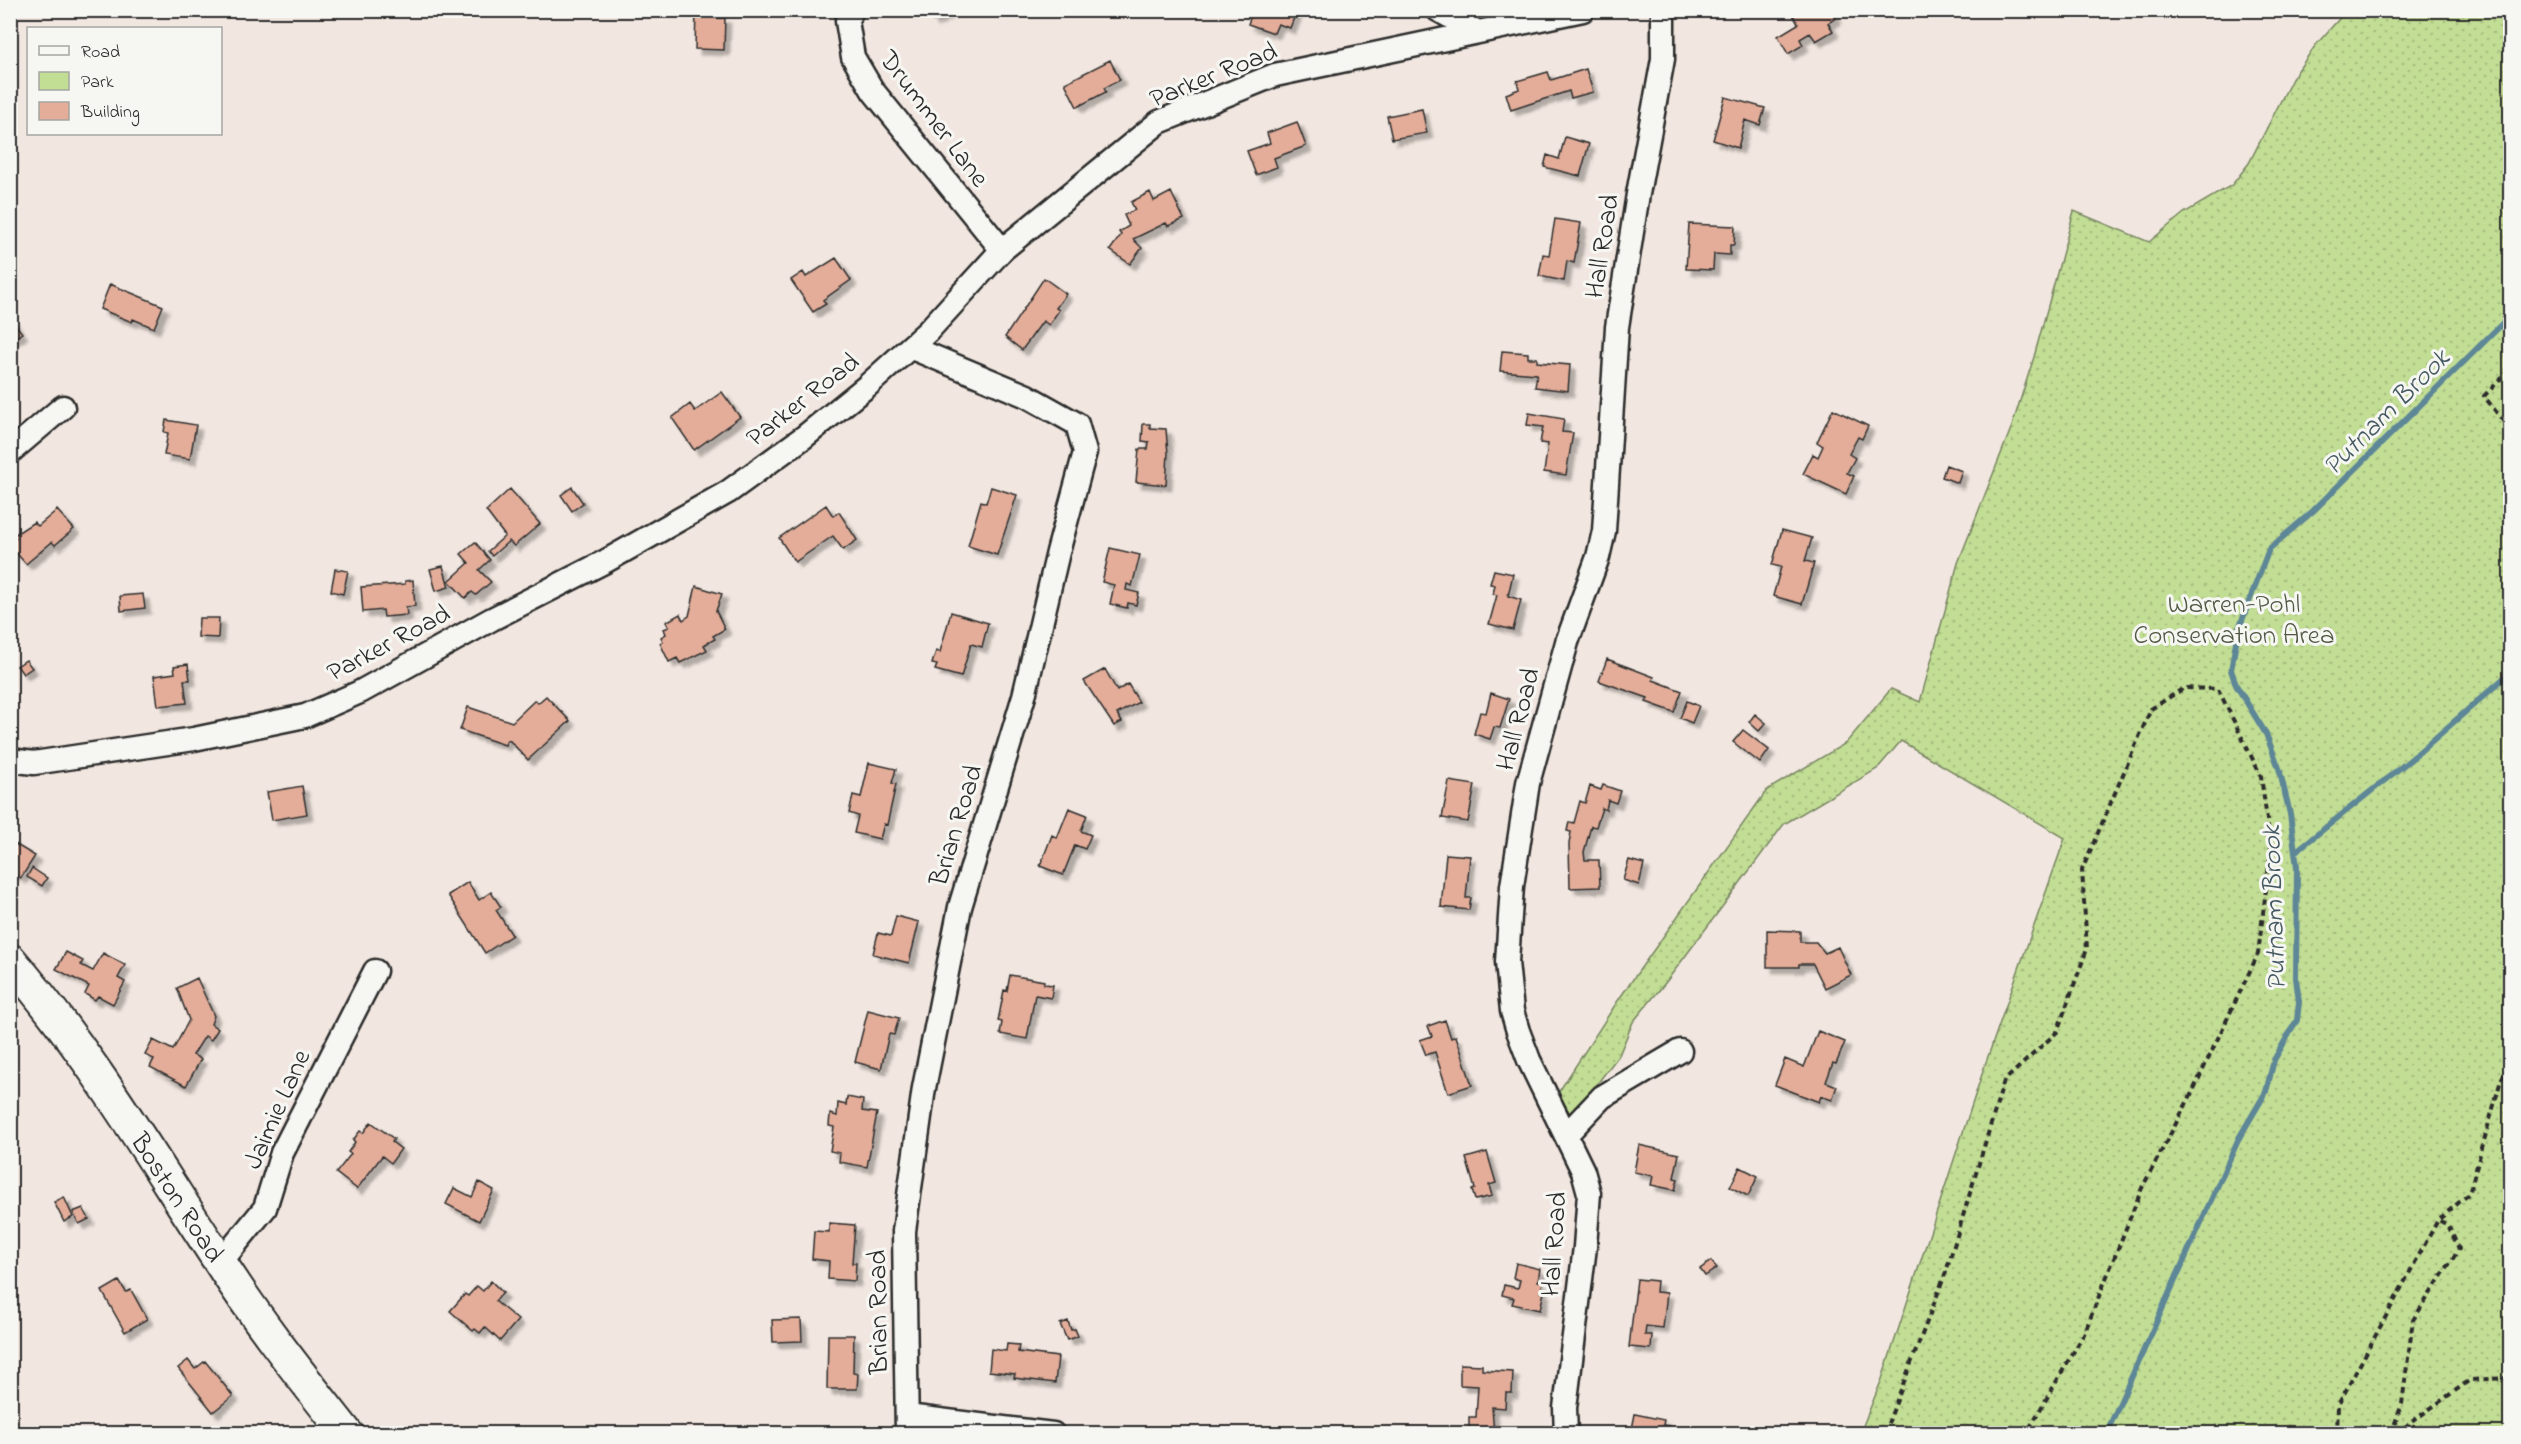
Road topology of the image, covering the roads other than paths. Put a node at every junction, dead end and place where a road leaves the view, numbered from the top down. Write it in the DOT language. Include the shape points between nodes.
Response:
graph roads {
  1 [pos="852,10"];
  2 [pos="1438,10"];
  3 [pos="1583,10"];
  4 [pos="1663,10"];
  5 [pos="1478,32"];
  6 [pos="1002,250"];
  7 [pos="910,347"];
  8 [pos="63,407"];
  9 [pos="10,452"];
  10 [pos="10,760"];
  11 [pos="10,960"];
  12 [pos="375,971"];
  13 [pos="1680,1051"];
  14 [pos="1566,1135"];
  15 [pos="220,1263"];
  16 [pos="907,1425"];
  17 [pos="347,1434"];
  18 [pos="1053,1434"];
  19 [pos="1566,1434"];
  1 -- 6 [label="street, Drummer Lane" via="847,21 853,57 873,91"];
  2 -- 5 [label="street"];
  3 -- 5 [label="street, Parker Road"];
  4 -- 14 [label="street, Hall Road" via="1663,59 1617,327 1604,531 1567,642 1528,783 1512,886 1507,962 1512,1011 1529,1060"];
  5 -- 6 [label="street, Parker Road" via="1275,75 1159,122"];
  6 -- 7 [label="street, Parker Road"];
  7 -- 10 [label="street, Parker Road" via="813,430 728,492 360,692 305,716 194,739 34,763"];
  7 -- 16 [label="street, Brian Road" via="1027,396 1077,424 1085,452 1024,696 960,907 924,1088 904,1231"];
  8 -- 9 [label="street"];
  11 -- 15 [label="main road, Boston Road" via="89,1059"];
  12 -- 15 [label="street, Jaimie Lane" via="282,1153 266,1208"];
  13 -- 14 [label="street" via="1602,1097"];
  14 -- 19 [label="street, Hall Road" via="1586,1182 1590,1205 1565,1408"];
  15 -- 17 [label="main road, Boston Road"];
  16 -- 18 [label="street"];
}
